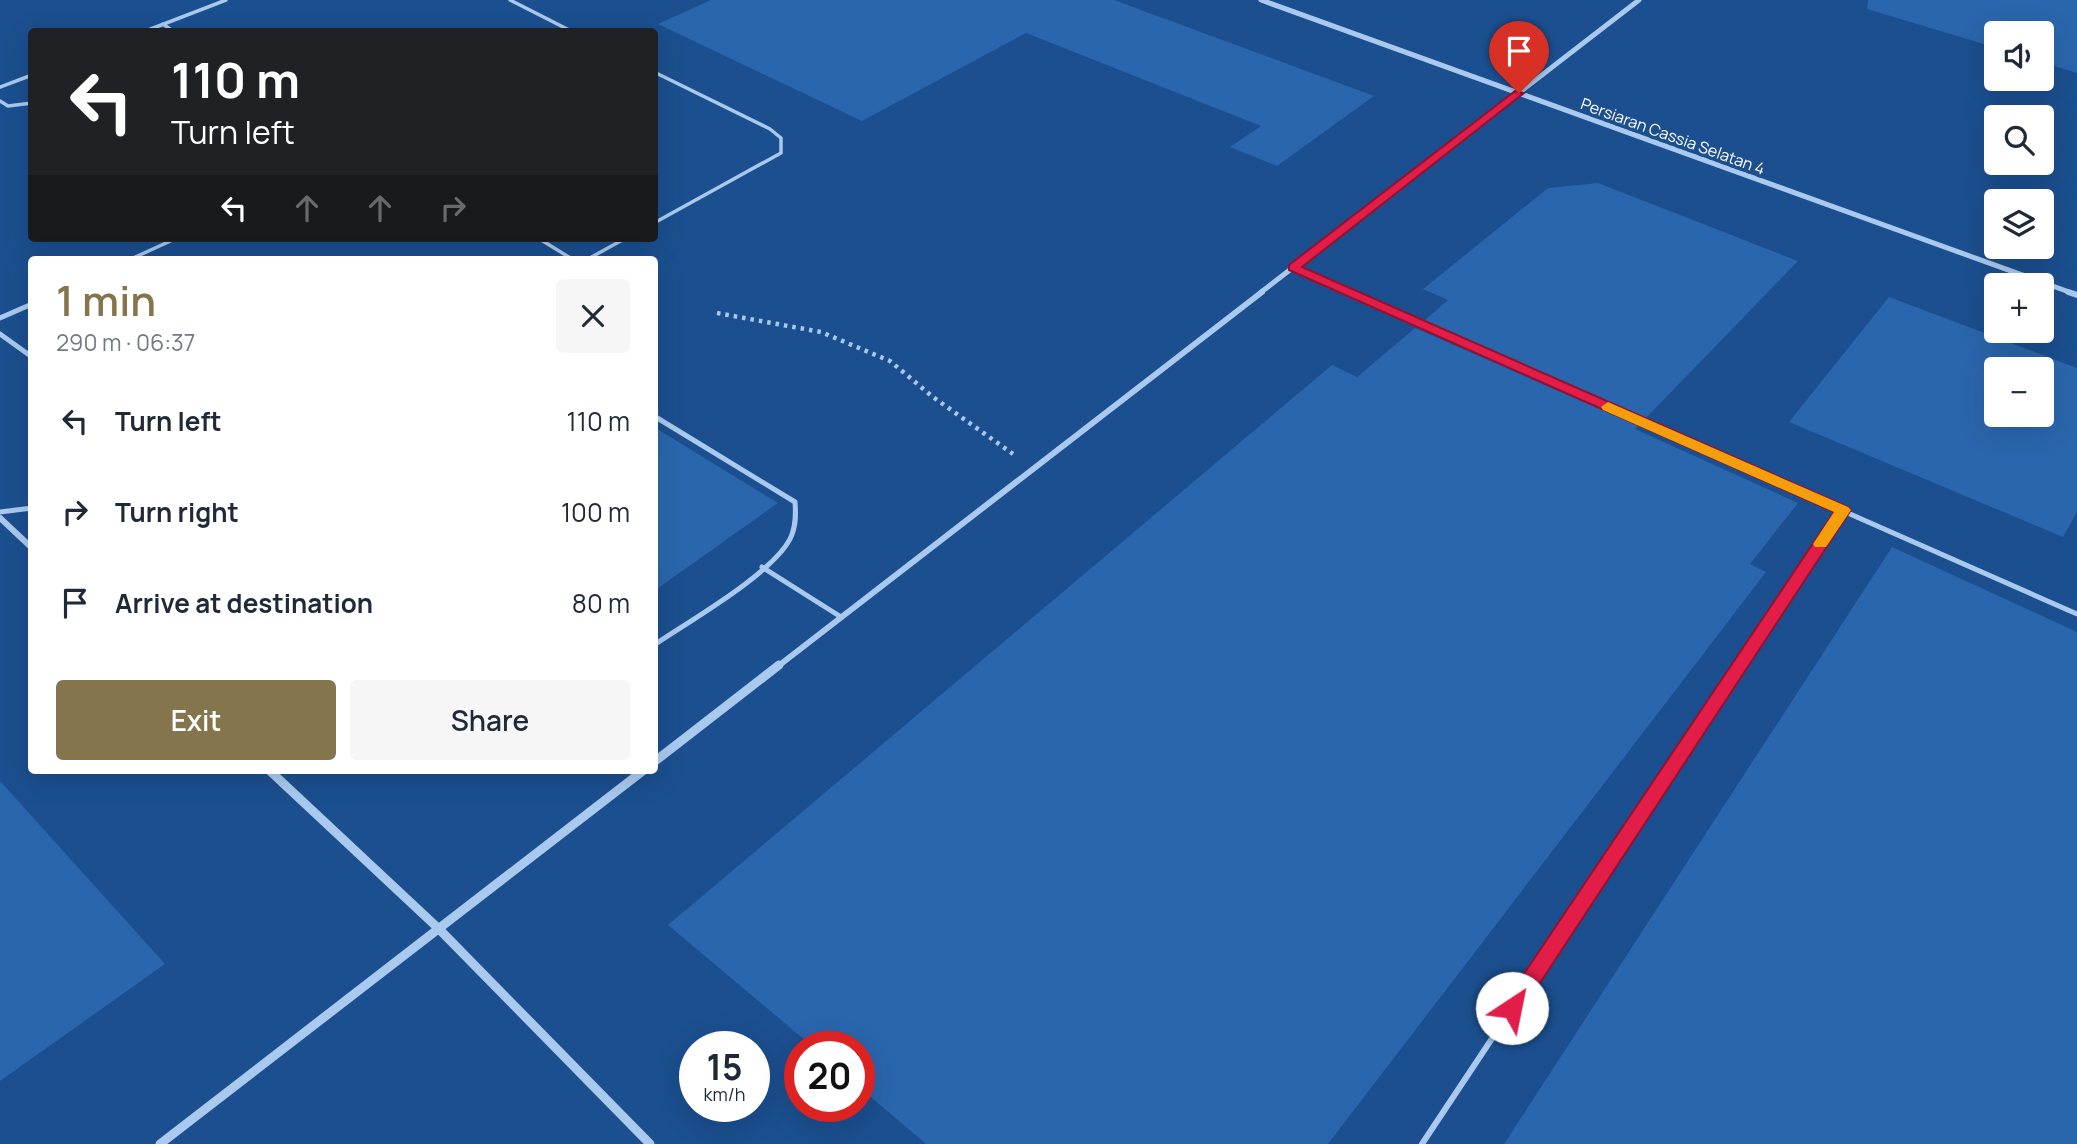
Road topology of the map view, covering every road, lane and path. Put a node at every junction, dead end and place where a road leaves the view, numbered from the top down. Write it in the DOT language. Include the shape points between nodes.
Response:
graph roads {
  1 [pos="226,0"];
  2 [pos="510,0"];
  3 [pos="1261,0"];
  4 [pos="1639,0"];
  5 [pos="163,24"];
  6 [pos="154,28"];
  7 [pos="168,28"];
  8 [pos="565,28"];
  9 [pos="658,74"];
  10 [pos="28,76"];
  11 [pos="0,87"];
  12 [pos="1519,93"];
  13 [pos="0,101"];
  14 [pos="28,104"];
  15 [pos="658,221"];
  16 [pos="168,242"];
  17 [pos="544,242"];
  18 [pos="619,242"];
  19 [pos="138,256"];
  20 [pos="567,256"];
  21 [pos="593,256"];
  22 [pos="1293,268"];
  23 [pos="2077,295"];
  24 [pos="28,306"];
  25 [pos="717,313"];
  26 [pos="0,318"];
  27 [pos="0,334"];
  28 [pos="28,354"];
  29 [pos="658,418"];
  30 [pos="1034,468"];
  31 [pos="28,509"];
  32 [pos="1843,510"];
  33 [pos="0,512"];
  34 [pos="0,519"];
  35 [pos="28,544"];
  36 [pos="762,567"];
  37 [pos="2077,614"];
  38 [pos="841,617"];
  39 [pos="658,642"];
  40 [pos="658,759"];
  41 [pos="273,774"];
  42 [pos="639,774"];
  43 [pos="439,929"];
  44 [pos="160,1144"];
  45 [pos="650,1144"];
  46 [pos="1422,1144"];
  1 -- 5 [label="lane"];
  2 -- 8 [label="lane"];
  3 -- 12 [label="street, Persiaran Cassia Selatan 4"];
  4 -- 12 [label="street"];
  5 -- 6 [label="lane"];
  5 -- 7 [label="lane"];
  9 -- 15 [label="lane" via="781,138 781,153"];
  10 -- 11 [label="lane"];
  12 -- 22 [label="street"];
  12 -- 23 [label="street, Persiaran Cassia Selatan 4"];
  13 -- 14 [label="lane" via="8,106"];
  16 -- 19 [label="lane"];
  17 -- 20 [label="lane"];
  18 -- 21 [label="lane"];
  22 -- 30 [label="street"];
  22 -- 32 [label="lane"];
  24 -- 26 [label="lane"];
  25 -- 30 [label="path" via="821,332 891,361 933,397"];
  27 -- 28 [label="lane"];
  29 -- 36 [label="lane" via="795,502 797,522 785,547"];
  30 -- 38 [label="street"];
  31 -- 33 [label="lane"];
  32 -- 37 [label="lane"];
  32 -- 46 [label="lane"];
  34 -- 35 [label="street"];
  36 -- 38 [label="lane"];
  36 -- 39 [label="lane"];
  38 -- 40 [label="street"];
  41 -- 43 [label="street"];
  42 -- 43 [label="street"];
  43 -- 44 [label="street"];
  43 -- 45 [label="street"];
}
